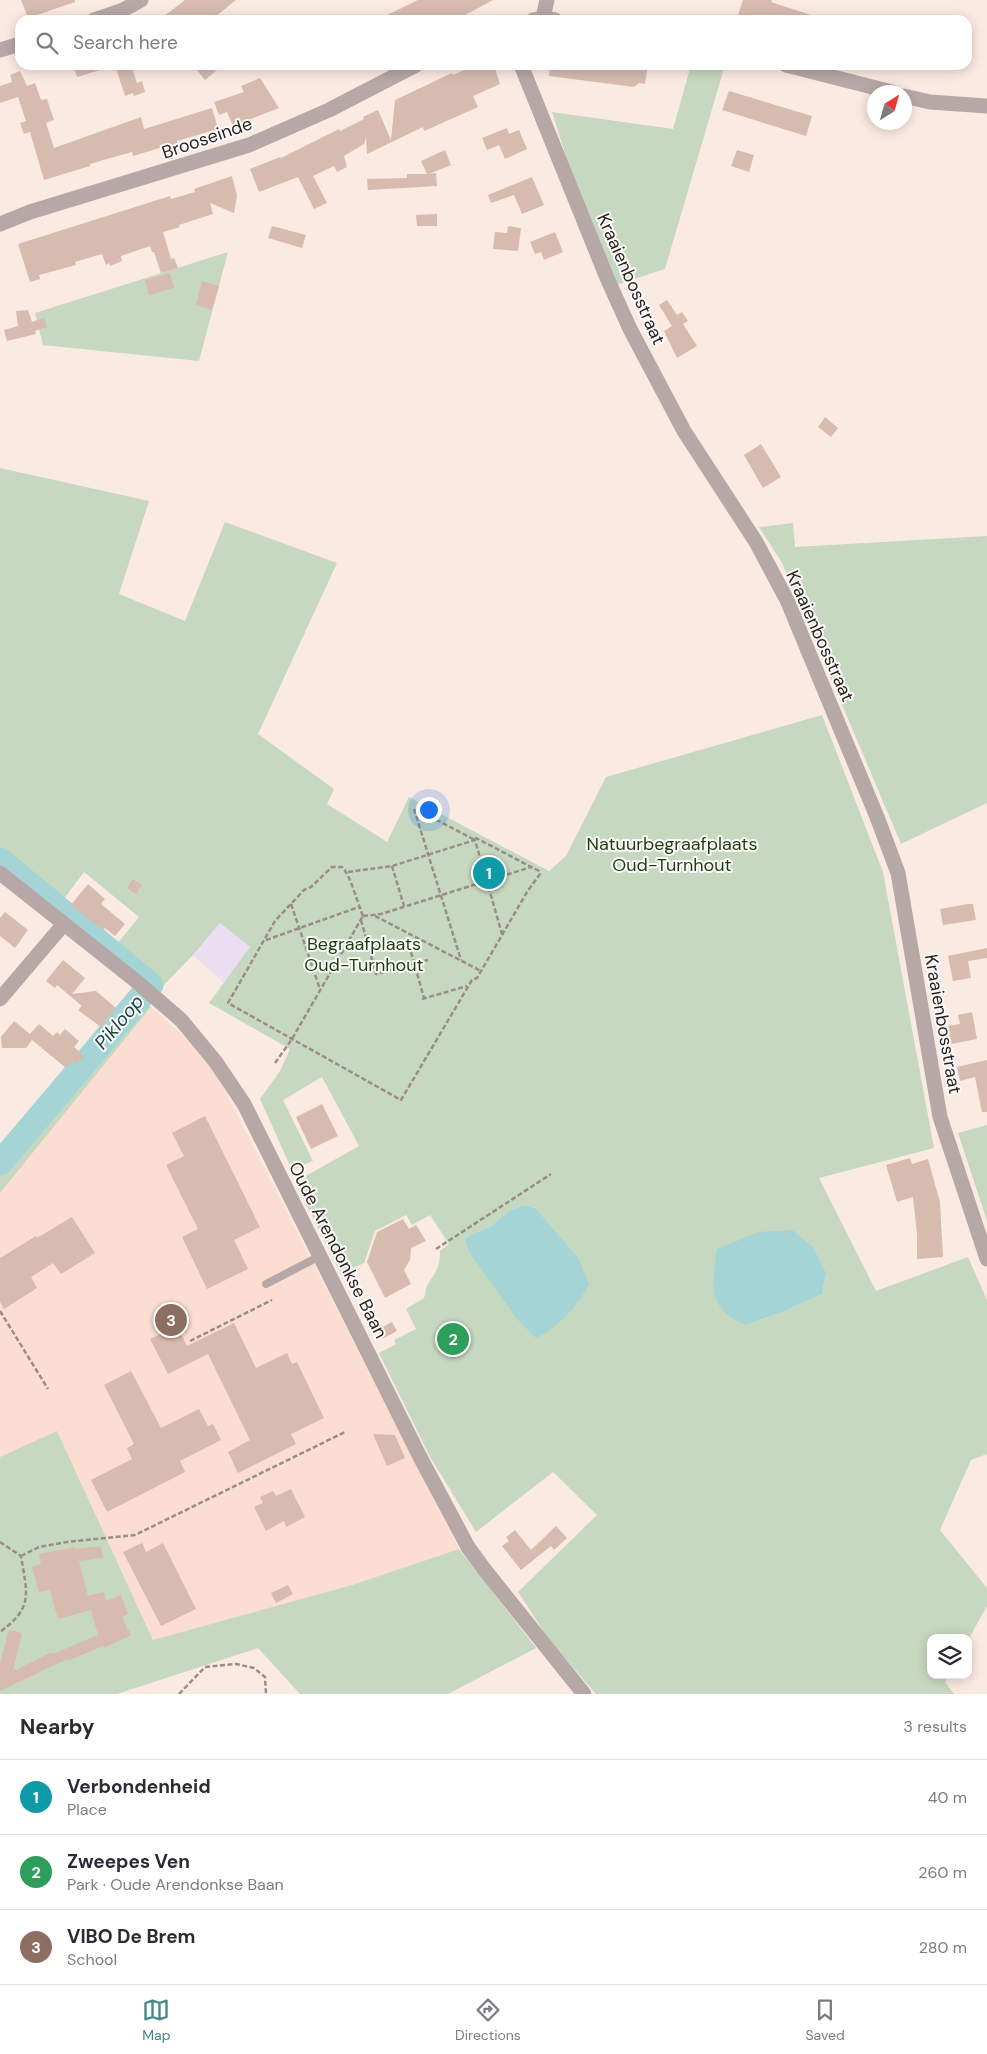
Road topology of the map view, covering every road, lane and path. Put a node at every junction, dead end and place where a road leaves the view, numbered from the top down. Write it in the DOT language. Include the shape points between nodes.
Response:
graph roads {
  1 [pos="141,0"];
  2 [pos="547,0"];
  3 [pos="108,15"];
  4 [pos="545,15"];
  5 [pos="15,46"];
  6 [pos="0,50"];
  7 [pos="406,70"];
  8 [pos="522,70"];
  9 [pos="806,70"];
  10 [pos="867,86"];
  11 [pos="912,98"];
  12 [pos="987,106"];
  13 [pos="0,224"];
  14 [pos="475,840"];
  15 [pos="428,855"];
  16 [pos="392,866"];
  17 [pos="531,867"];
  18 [pos="348,872"];
  19 [pos="0,873"];
  20 [pos="487,881"];
  21 [pos="440,895"];
  22 [pos="291,904"];
  23 [pos="404,906"];
  24 [pos="359,907"];
  25 [pos="373,915"];
  26 [pos="362,918"];
  27 [pos="64,925"];
  28 [pos="299,928"];
  29 [pos="502,934"];
  30 [pos="265,940"];
  31 [pos="411,952"];
  32 [pos="428,960"];
  33 [pos="460,960"];
  34 [pos="415,964"];
  35 [pos="481,971"];
  36 [pos="469,985"];
  37 [pos="320,989"];
  38 [pos="0,999"];
  39 [pos="292,1039"];
  40 [pos="275,1063"];
  41 [pos="551,1174"];
  42 [pos="436,1249"];
  43 [pos="320,1256"];
  44 [pos="987,1259"];
  45 [pos="266,1284"];
  46 [pos="272,1300"];
  47 [pos="0,1311"];
  48 [pos="4,1317"];
  49 [pos="0,1319"];
  50 [pos="190,1341"];
  51 [pos="48,1389"];
  52 [pos="346,1432"];
  53 [pos="0,1542"];
  54 [pos="21,1556"];
  55 [pos="0,1632"];
  56 [pos="179,1694"];
  57 [pos="266,1694"];
  58 [pos="584,1694"];
  1 -- 3 [label="street"];
  2 -- 4 [label="street"];
  5 -- 6 [label="street"];
  7 -- 13 [label="street, Brooseinde" via="329,110 248,145"];
  8 -- 44 [label="street, Kraaienbosstraat" via="630,329 684,431 756,542 787,600 877,817 898,873 940,1117"];
  9 -- 10 [label="street"];
  11 -- 12 [label="street"];
  14 -- 15 [label="path"];
  14 -- 15 [label="path" via="414,808"];
  14 -- 17 [label="path"];
  14 -- 20 [label="path"];
  15 -- 16 [label="path"];
  15 -- 21 [label="path"];
  16 -- 18 [label="path"];
  16 -- 23 [label="path"];
  17 -- 20 [label="path"];
  17 -- 29 [label="path" via="540,874"];
  18 -- 22 [label="path" via="342,867 332,867"];
  18 -- 24 [label="path"];
  19 -- 27 [label="street, Oude Arendonkse Baan"];
  20 -- 21 [label="path"];
  20 -- 29 [label="path"];
  21 -- 23 [label="path"];
  21 -- 33 [label="path"];
  22 -- 28 [label="path"];
  22 -- 30 [label="path" via="275,921"];
  23 -- 25 [label="path"];
  24 -- 26 [label="path"];
  24 -- 28 [label="path"];
  25 -- 26 [label="path"];
  25 -- 33 [label="path"];
  26 -- 34 [label="path" via="376,974"];
  26 -- 37 [label="path"];
  27 -- 38 [label="street"];
  27 -- 43 [label="street, Oude Arendonkse Baan" via="181,1020 216,1060 239,1097"];
  28 -- 30 [label="path"];
  28 -- 37 [label="path"];
  29 -- 35 [label="path"];
  30 -- 39 [label="path" via="228,1004"];
  31 -- 34 [label="path"];
  32 -- 34 [label="path"];
  33 -- 35 [label="path"];
  34 -- 36 [label="path" via="423,998"];
  35 -- 36 [label="path"];
  36 -- 39 [label="path" via="401,1100"];
  37 -- 39 [label="path"];
  39 -- 40 [label="path"];
  41 -- 42 [label="path"];
  43 -- 45 [label="lane"];
  43 -- 58 [label="street, Oude Arendonkse Baan" via="468,1547"];
  46 -- 50 [label="path"];
  47 -- 48 [label="path"];
  48 -- 49 [label="path"];
  48 -- 51 [label="path"];
  52 -- 54 [label="path" via="136,1535 39,1547"];
  53 -- 54 [label="path"];
  54 -- 55 [label="path" via="26,1590 24,1609"];
  56 -- 57 [label="path" via="205,1667 236,1664 254,1668 265,1677"];
}
